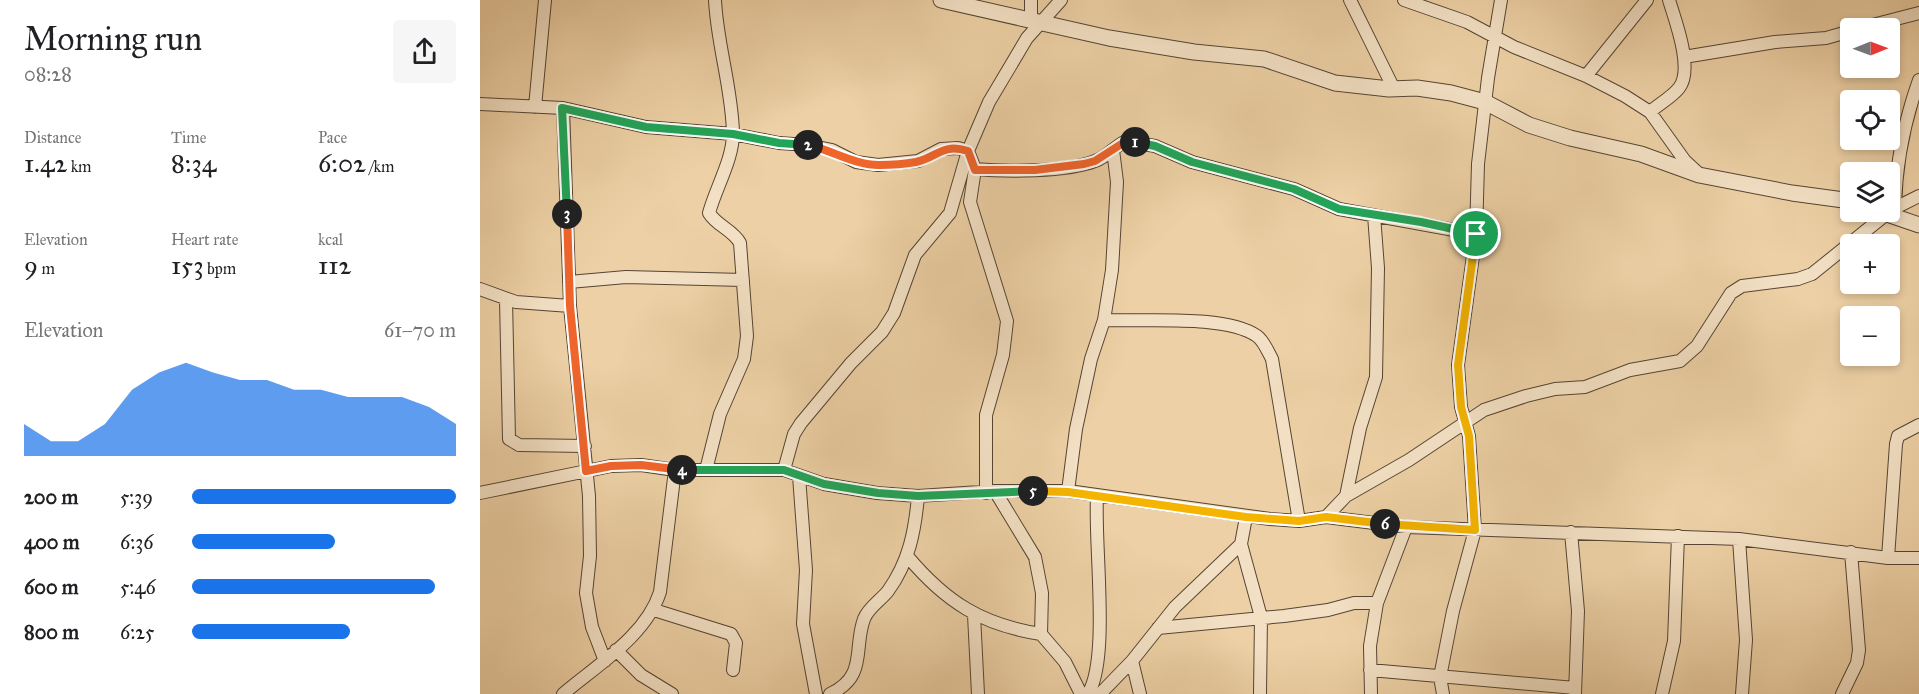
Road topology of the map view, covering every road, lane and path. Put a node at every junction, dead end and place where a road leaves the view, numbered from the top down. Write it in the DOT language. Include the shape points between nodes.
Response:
graph roads {
  1 [pos="545,0"];
  2 [pos="716,0"];
  3 [pos="941,0"];
  4 [pos="1031,0"];
  5 [pos="1061,0"];
  6 [pos="1350,0"];
  7 [pos="1404,0"];
  8 [pos="1501,0"];
  9 [pos="1647,0"];
  10 [pos="1669,0"];
  11 [pos="1919,13"];
  12 [pos="1900,18"];
  13 [pos="1036,22"];
  14 [pos="1840,35"];
  15 [pos="1496,37"];
  16 [pos="1684,57"];
  17 [pos="1586,76"];
  18 [pos="1919,80"];
  19 [pos="1394,89"];
  20 [pos="1485,102"];
  21 [pos="480,104"];
  22 [pos="535,107"];
  23 [pos="562,108"];
  24 [pos="1650,112"];
  25 [pos="733,134"];
  26 [pos="1113,150"];
  27 [pos="968,151"];
  28 [pos="1897,162"];
  29 [pos="975,170"];
  30 [pos="1699,175"];
  31 [pos="1919,196"];
  32 [pos="1840,200"];
  33 [pos="1900,205"];
  34 [pos="1374,215"];
  35 [pos="1900,216"];
  36 [pos="1875,222"];
  37 [pos="1919,225"];
  38 [pos="1476,234"];
  39 [pos="743,280"];
  40 [pos="568,282"];
  41 [pos="480,289"];
  42 [pos="506,300"];
  43 [pos="570,306"];
  44 [pos="1104,320"];
  45 [pos="1466,422"];
  46 [pos="1919,424"];
  47 [pos="585,446"];
  48 [pos="675,470"];
  49 [pos="706,470"];
  50 [pos="784,470"];
  51 [pos="586,471"];
  52 [pos="799,476"];
  53 [pos="990,492"];
  54 [pos="1068,492"];
  55 [pos="480,493"];
  56 [pos="1346,495"];
  57 [pos="918,496"];
  58 [pos="1097,497"];
  59 [pos="1246,517"];
  60 [pos="1326,517"];
  61 [pos="1299,521"];
  62 [pos="1406,527"];
  63 [pos="1475,530"];
  64 [pos="1571,532"];
  65 [pos="1678,536"];
  66 [pos="1739,539"];
  67 [pos="1241,544"];
  68 [pos="1851,552"];
  69 [pos="908,557"];
  70 [pos="1888,558"];
  71 [pos="1919,558"];
  72 [pos="1377,603"];
  73 [pos="654,610"];
  74 [pos="974,615"];
  75 [pos="1261,617"];
  76 [pos="1158,628"];
  77 [pos="1041,634"];
  78 [pos="616,650"];
  79 [pos="605,661"];
  80 [pos="1132,661"];
  81 [pos="733,669"];
  82 [pos="1370,670"];
  83 [pos="1440,677"];
  84 [pos="1577,692"];
  85 [pos="563,694"];
  86 [pos="672,694"];
  87 [pos="816,694"];
  88 [pos="830,694"];
  89 [pos="978,694"];
  90 [pos="1081,694"];
  91 [pos="1088,694"];
  92 [pos="1100,694"];
  93 [pos="1140,694"];
  94 [pos="1260,694"];
  95 [pos="1371,694"];
  96 [pos="1443,694"];
  97 [pos="1662,694"];
  98 [pos="1742,694"];
  99 [pos="1842,694"];
  1 -- 22 [label="street"];
  2 -- 25 [label="street"];
  3 -- 13 [label="street"];
  4 -- 13 [label="street"];
  5 -- 13 [label="street"];
  6 -- 19 [label="street"];
  7 -- 15 [label="street" via="1467,22"];
  8 -- 15 [label="street"];
  9 -- 17 [label="street"];
  10 -- 16 [label="street"];
  11 -- 12 [label="street"];
  13 -- 19 [label="street" via="1175,50 1264,58 1335,83"];
  13 -- 27 [label="street" via="1003,77"];
  14 -- 16 [label="street"];
  15 -- 17 [label="street"];
  15 -- 20 [label="street"];
  16 -- 24 [label="street" via="1679,88"];
  17 -- 24 [label="street"];
  18 -- 28 [label="street"];
  19 -- 20 [label="street" via="1417,88"];
  20 -- 30 [label="street" via="1529,125 1641,154"];
  20 -- 38 [label="street"];
  21 -- 22 [label="street"];
  22 -- 23 [label="street"];
  23 -- 25 [label="street" via="646,127"];
  23 -- 40 [label="street"];
  24 -- 30 [label="street"];
  25 -- 27 [label="street" via="808,144 856,162 878,165 918,161 941,149"];
  25 -- 39 [label="street" via="709,213 737,237"];
  26 -- 29 [label="street" via="1084,164 1027,171"];
  26 -- 34 [label="street" via="1126,141 1155,146 1192,162 1304,192 1339,209"];
  26 -- 44 [label="street" via="1117,182 1112,270"];
  27 -- 29 [label="street"];
  27 -- 50 [label="street" via="950,213 915,255 894,313 882,332 801,423"];
  29 -- 53 [label="street" via="970,202 1007,321 1003,355 986,415"];
  30 -- 32 [label="street"];
  31 -- 33 [label="street"];
  34 -- 38 [label="street"];
  34 -- 56 [label="street" via="1378,268 1376,377"];
  35 -- 37 [label="street"];
  36 -- 45 [label="street" via="1812,274 1742,286 1731,293 1697,346 1680,361 1629,370 1585,387 1526,396 1484,410"];
  38 -- 45 [label="street" via="1458,365"];
  39 -- 40 [label="street" via="626,277"];
  39 -- 49 [label="street" via="747,336 744,359 720,414"];
  40 -- 43 [label="street"];
  41 -- 42 [label="street"];
  42 -- 43 [label="street"];
  42 -- 47 [label="street" via="509,439 519,445"];
  43 -- 47 [label="street"];
  44 -- 54 [label="street" via="1076,429"];
  44 -- 61 [label="street" via="1211,323 1260,337 1272,359"];
  45 -- 56 [label="street"];
  45 -- 63 [label="street"];
  46 -- 70 [label="street" via="1898,436 1896,444"];
  47 -- 51 [label="street"];
  48 -- 49 [label="street"];
  48 -- 51 [label="street" via="641,465"];
  48 -- 73 [label="street" via="660,592"];
  49 -- 50 [label="street"];
  50 -- 52 [label="street"];
  51 -- 55 [label="street"];
  51 -- 79 [label="street" via="590,556 586,593 592,627"];
  52 -- 57 [label="street" via="824,484"];
  52 -- 87 [label="street" via="806,570 803,624"];
  53 -- 54 [label="street"];
  53 -- 57 [label="street"];
  53 -- 77 [label="street" via="1035,557 1042,593"];
  54 -- 58 [label="street"];
  56 -- 60 [label="street"];
  57 -- 69 [label="street"];
  58 -- 59 [label="street"];
  58 -- 91 [label="street" via="1094,530 1100,654"];
  59 -- 61 [label="street"];
  59 -- 67 [label="street"];
  60 -- 61 [label="street"];
  60 -- 62 [label="street"];
  62 -- 63 [label="street"];
  62 -- 72 [label="street"];
  63 -- 64 [label="street"];
  63 -- 83 [label="street"];
  64 -- 65 [label="street"];
  64 -- 84 [label="street" via="1578,611"];
  65 -- 66 [label="street"];
  65 -- 97 [label="street" via="1674,641"];
  66 -- 68 [label="street"];
  66 -- 98 [label="street" via="1746,640"];
  67 -- 75 [label="street"];
  67 -- 76 [label="street"];
  68 -- 70 [label="street"];
  68 -- 99 [label="street" via="1859,650"];
  69 -- 74 [label="street" via="946,595"];
  69 -- 88 [label="street" via="897,579 863,620 857,664 849,679"];
  70 -- 71 [label="street"];
  72 -- 75 [label="street"];
  72 -- 82 [label="street"];
  73 -- 78 [label="street"];
  73 -- 81 [label="street" via="731,634 736,643"];
  74 -- 77 [label="street"];
  74 -- 89 [label="street"];
  75 -- 76 [label="street"];
  75 -- 94 [label="street"];
  76 -- 80 [label="street"];
  77 -- 90 [label="street" via="1065,662"];
  78 -- 79 [label="street"];
  78 -- 86 [label="street" via="641,675"];
  79 -- 85 [label="street"];
  80 -- 92 [label="street"];
  80 -- 93 [label="street"];
  82 -- 83 [label="street"];
  82 -- 95 [label="street"];
  83 -- 84 [label="street"];
  83 -- 96 [label="street"];
}
